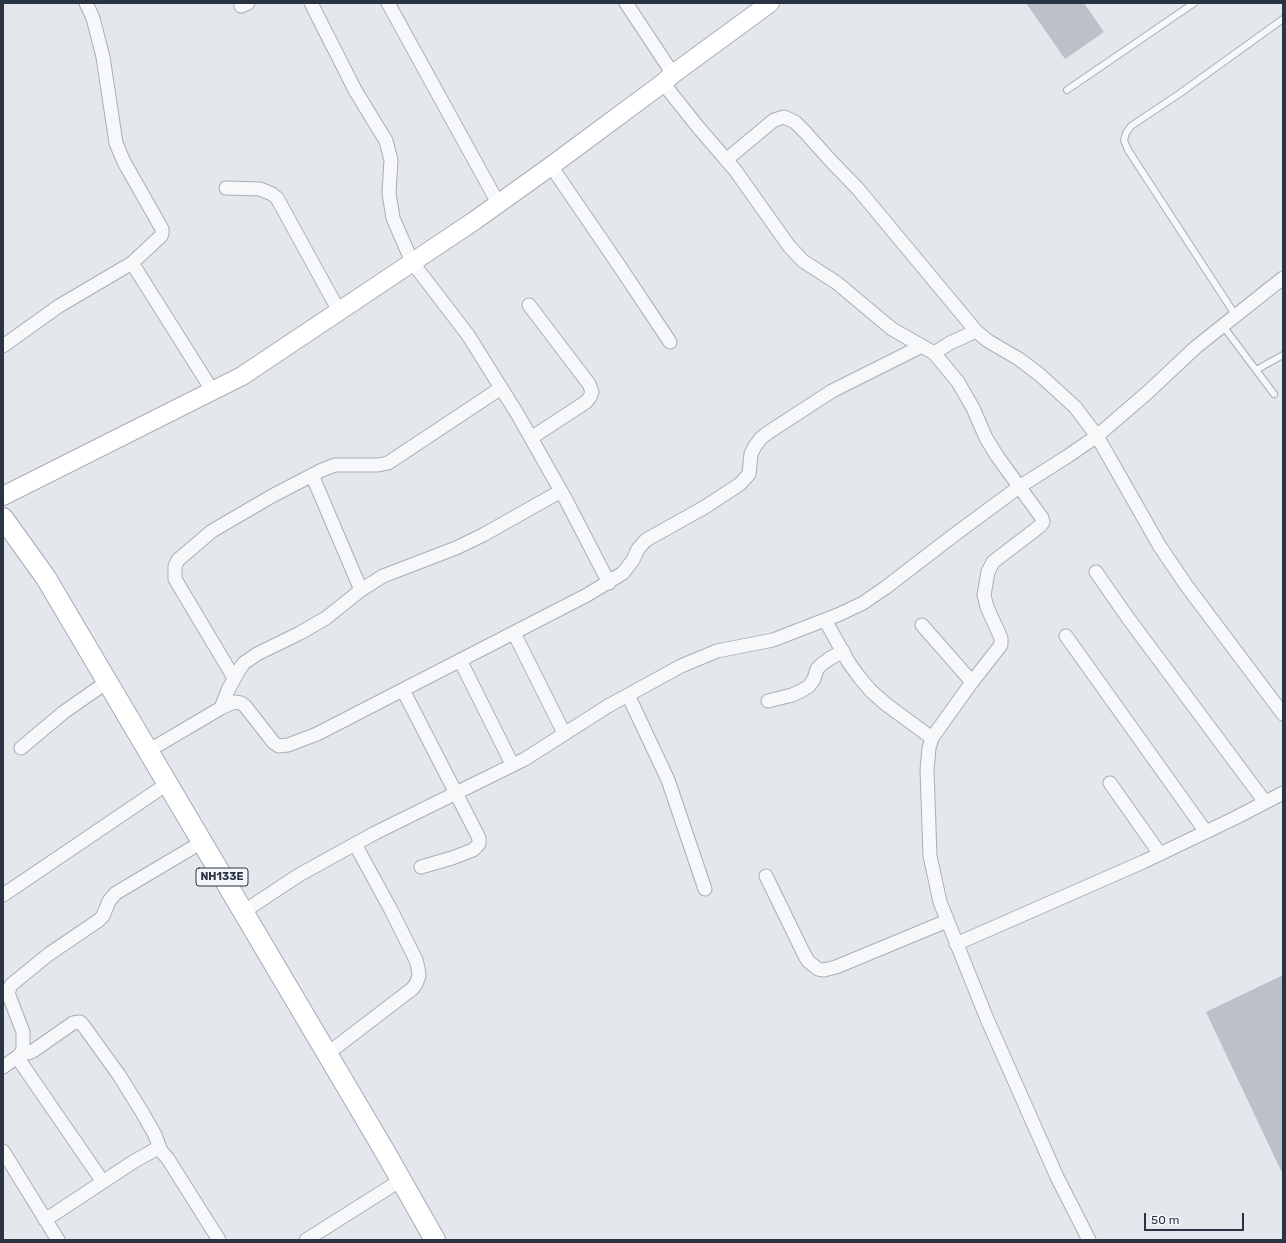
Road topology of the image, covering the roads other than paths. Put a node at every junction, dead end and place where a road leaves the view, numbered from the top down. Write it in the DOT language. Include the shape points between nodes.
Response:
graph roads {
  1 [pos="86,3"];
  2 [pos="311,3"];
  3 [pos="388,3"];
  4 [pos="626,3"];
  5 [pos="770,3"];
  6 [pos="1194,3"];
  7 [pos="1283,19"];
  8 [pos="668,78"];
  9 [pos="1067,90"];
  10 [pos="726,160"];
  11 [pos="551,166"];
  12 [pos="226,188"];
  13 [pos="498,204"];
  14 [pos="412,262"];
  15 [pos="132,263"];
  16 [pos="1283,278"];
  17 [pos="528,305"];
  18 [pos="339,311"];
  19 [pos="1236,316"];
  20 [pos="1223,326"];
  21 [pos="976,331"];
  22 [pos="670,342"];
  23 [pos="3,346"];
  24 [pos="922,346"];
  25 [pos="934,353"];
  26 [pos="1283,355"];
  27 [pos="1256,370"];
  28 [pos="501,388"];
  29 [pos="212,390"];
  30 [pos="1274,394"];
  31 [pos="1097,436"];
  32 [pos="531,438"];
  33 [pos="312,475"];
  34 [pos="1019,487"];
  35 [pos="561,491"];
  36 [pos="3,496"];
  37 [pos="3,518"];
  38 [pos="1096,572"];
  39 [pos="609,582"];
  40 [pos="361,590"];
  41 [pos="825,620"];
  42 [pos="922,625"];
  43 [pos="514,633"];
  44 [pos="1066,636"];
  45 [pos="843,651"];
  46 [pos="460,660"];
  47 [pos="234,678"];
  48 [pos="107,682"];
  49 [pos="972,682"];
  50 [pos="403,690"];
  51 [pos="628,695"];
  52 [pos="768,701"];
  53 [pos="221,708"];
  54 [pos="1283,714"];
  55 [pos="564,733"];
  56 [pos="932,738"];
  57 [pos="22,748"];
  58 [pos="148,751"];
  59 [pos="512,764"];
  60 [pos="167,784"];
  61 [pos="1110,784"];
  62 [pos="456,792"];
  63 [pos="1283,793"];
  64 [pos="1265,802"];
  65 [pos="1206,832"];
  66 [pos="202,842"];
  67 [pos="355,844"];
  68 [pos="1160,854"];
  69 [pos="421,867"];
  70 [pos="766,876"];
  71 [pos="705,889"];
  72 [pos="3,895"];
  73 [pos="243,912"];
  74 [pos="947,922"];
  75 [pos="956,944"];
  76 [pos="20,1054"];
  77 [pos="327,1054"];
  78 [pos="3,1067"];
  79 [pos="3,1151"];
  80 [pos="161,1151"];
  81 [pos="7,1166"];
  82 [pos="401,1180"];
  83 [pos="103,1182"];
  84 [pos="45,1220"];
  85 [pos="58,1240"];
  86 [pos="219,1240"];
  87 [pos="306,1240"];
  88 [pos="435,1240"];
  89 [pos="1089,1240"];
  1 -- 15 [label="street" via="100,43 116,143 162,229 161,236"];
  2 -- 14 [label="street" via="355,90 386,141 391,160 389,193 393,218"];
  3 -- 13 [label="street"];
  4 -- 8 [label="street"];
  5 -- 8 [label="street"];
  6 -- 9 [label="lane"];
  7 -- 19 [label="lane" via="1131,126 1124,140 1132,157"];
  8 -- 10 [label="street" via="698,127"];
  8 -- 11 [label="street"];
  10 -- 21 [label="street" via="774,120 784,117 795,122 858,189"];
  10 -- 24 [label="street" via="775,229 803,261 837,284 892,329"];
  11 -- 13 [label="street"];
  11 -- 22 [label="street"];
  12 -- 18 [label="street" via="260,189 276,198"];
  13 -- 14 [label="street"];
  14 -- 18 [label="street"];
  14 -- 28 [label="street" via="468,335"];
  15 -- 23 [label="street" via="59,306"];
  15 -- 29 [label="street"];
  16 -- 19 [label="street"];
  17 -- 32 [label="street" via="589,384 592,392 586,402"];
  18 -- 29 [label="street" via="242,376"];
  19 -- 20 [label="street"];
  20 -- 27 [label="lane"];
  20 -- 31 [label="street"];
  21 -- 25 [label="street"];
  21 -- 31 [label="street" via="1040,375 1075,407"];
  24 -- 25 [label="street"];
  24 -- 39 [label="street" via="832,391 761,438 752,454 749,474 740,484 646,540 627,569"];
  25 -- 34 [label="street" via="958,382 989,444"];
  26 -- 27 [label="lane"];
  27 -- 30 [label="lane"];
  28 -- 32 [label="street"];
  28 -- 33 [label="street" via="388,463 335,465"];
  29 -- 36 [label="street"];
  31 -- 34 [label="street"];
  31 -- 54 [label="street" via="1166,556"];
  32 -- 35 [label="street"];
  33 -- 40 [label="street"];
  33 -- 47 [label="street" via="212,532 183,555 175,566 176,579"];
  34 -- 41 [label="street" via="863,603"];
  34 -- 49 [label="street" via="1043,522 994,562 988,572 984,596 986,608 1001,645"];
  35 -- 39 [label="street"];
  35 -- 40 [label="street" via="477,538 383,576"];
  37 -- 48 [label="main road, NH133E" via="46,578"];
  38 -- 64 [label="street"];
  39 -- 43 [label="street"];
  40 -- 47 [label="street" via="326,618 250,658"];
  41 -- 45 [label="street"];
  41 -- 51 [label="street" via="773,640 717,651 681,666"];
  42 -- 49 [label="street"];
  43 -- 46 [label="street"];
  43 -- 55 [label="street"];
  44 -- 65 [label="street"];
  45 -- 52 [label="street" via="822,664 817,669 814,679 801,691"];
  45 -- 56 [label="street" via="871,691"];
  46 -- 50 [label="street"];
  46 -- 59 [label="street"];
  47 -- 53 [label="street"];
  48 -- 57 [label="street" via="64,712"];
  48 -- 58 [label="main road, NH133E"];
  49 -- 56 [label="street"];
  50 -- 53 [label="street" via="288,746 274,743 241,703 234,702"];
  50 -- 62 [label="street"];
  51 -- 55 [label="street"];
  51 -- 71 [label="street" via="668,780"];
  53 -- 58 [label="street"];
  55 -- 59 [label="street"];
  56 -- 74 [label="street" via="927,770 930,856"];
  58 -- 60 [label="main road, NH133E"];
  59 -- 62 [label="street"];
  60 -- 66 [label="main road, NH133E"];
  60 -- 72 [label="street"];
  61 -- 68 [label="street"];
  62 -- 67 [label="street"];
  62 -- 69 [label="street" via="477,833 479,844 469,851"];
  63 -- 64 [label="street"];
  64 -- 65 [label="street"];
  65 -- 68 [label="street"];
  66 -- 73 [label="main road, NH133E"];
  66 -- 76 [label="street" via="116,893 99,920 49,954 11,986 8,994 23,1032"];
  67 -- 73 [label="street" via="299,875"];
  67 -- 77 [label="street" via="416,960 418,976 412,989"];
  68 -- 75 [label="street"];
  70 -- 74 [label="street" via="804,954 818,969 836,967"];
  73 -- 77 [label="main road, NH133E"];
  74 -- 75 [label="street"];
  75 -- 89 [label="street" via="1057,1177"];
  76 -- 78 [label="street"];
  76 -- 80 [label="street" via="33,1051 73,1023 83,1024 142,1112 155,1134"];
  76 -- 83 [label="street"];
  77 -- 82 [label="main road, NH133E"];
  79 -- 81 [label="street"];
  80 -- 83 [label="street" via="153,1150"];
  80 -- 86 [label="street"];
  81 -- 84 [label="street"];
  82 -- 87 [label="street"];
  82 -- 88 [label="main road, NH133E"];
  83 -- 84 [label="street"];
  84 -- 85 [label="street"];
}
